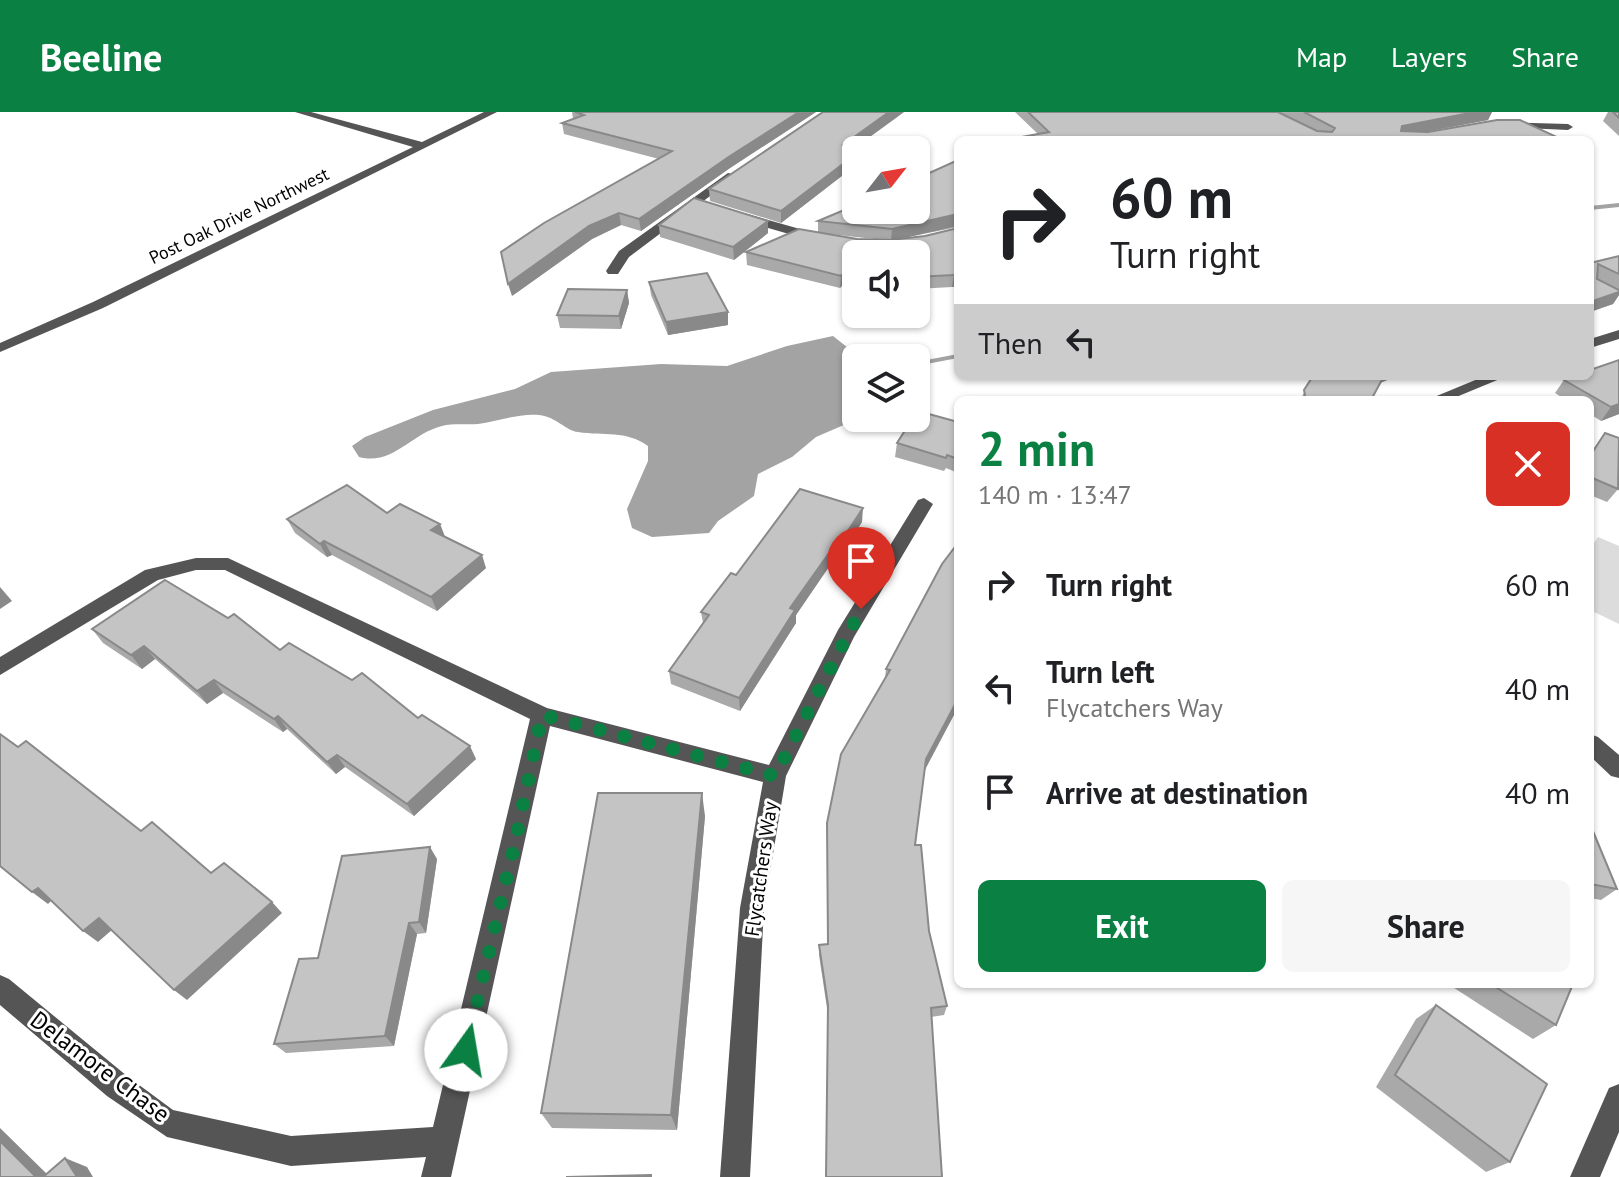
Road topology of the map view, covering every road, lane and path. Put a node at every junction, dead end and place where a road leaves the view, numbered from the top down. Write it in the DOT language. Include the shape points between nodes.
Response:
graph roads {
  1 [pos="300,112"];
  2 [pos="492,112"];
  3 [pos="1491,125"];
  4 [pos="1568,127"];
  5 [pos="423,146"];
  6 [pos="749,163"];
  7 [pos="694,203"];
  8 [pos="709,207"];
  9 [pos="724,212"];
  10 [pos="832,243"];
  11 [pos="613,271"];
  12 [pos="1619,334"];
  13 [pos="1594,343"];
  14 [pos="0,348"];
  15 [pos="1488,380"];
  16 [pos="1446,396"];
  17 [pos="924,504"];
  18 [pos="0,667"];
  19 [pos="542,715"];
  20 [pos="1594,747"];
  21 [pos="1619,769"];
  22 [pos="775,776"];
  23 [pos="0,988"];
  24 [pos="1619,1098"];
  25 [pos="444,1141"];
  26 [pos="436,1177"];
  27 [pos="735,1177"];
  28 [pos="1585,1177"];
  1 -- 5 [label="street"];
  2 -- 5 [label="street, Post Oak Drive Northwest"];
  3 -- 4 [label="street"];
  5 -- 14 [label="street, Post Oak Drive Northwest"];
  6 -- 7 [label="street"];
  7 -- 8 [label="street"];
  7 -- 11 [label="street" via="624,254"];
  9 -- 10 [label="street"];
  12 -- 13 [label="street"];
  15 -- 16 [label="street"];
  17 -- 22 [label="street, Flycatchers Way" via="845,635"];
  18 -- 19 [label="street" via="152,575 196,564 228,564"];
  19 -- 22 [label="street"];
  19 -- 25 [label="street"];
  20 -- 21 [label="street"];
  22 -- 27 [label="street, Flycatchers Way" via="752,908"];
  23 -- 25 [label="street, Delamore Chase" via="167,1123 291,1151"];
  24 -- 28 [label="street"];
  25 -- 26 [label="street"];
}
